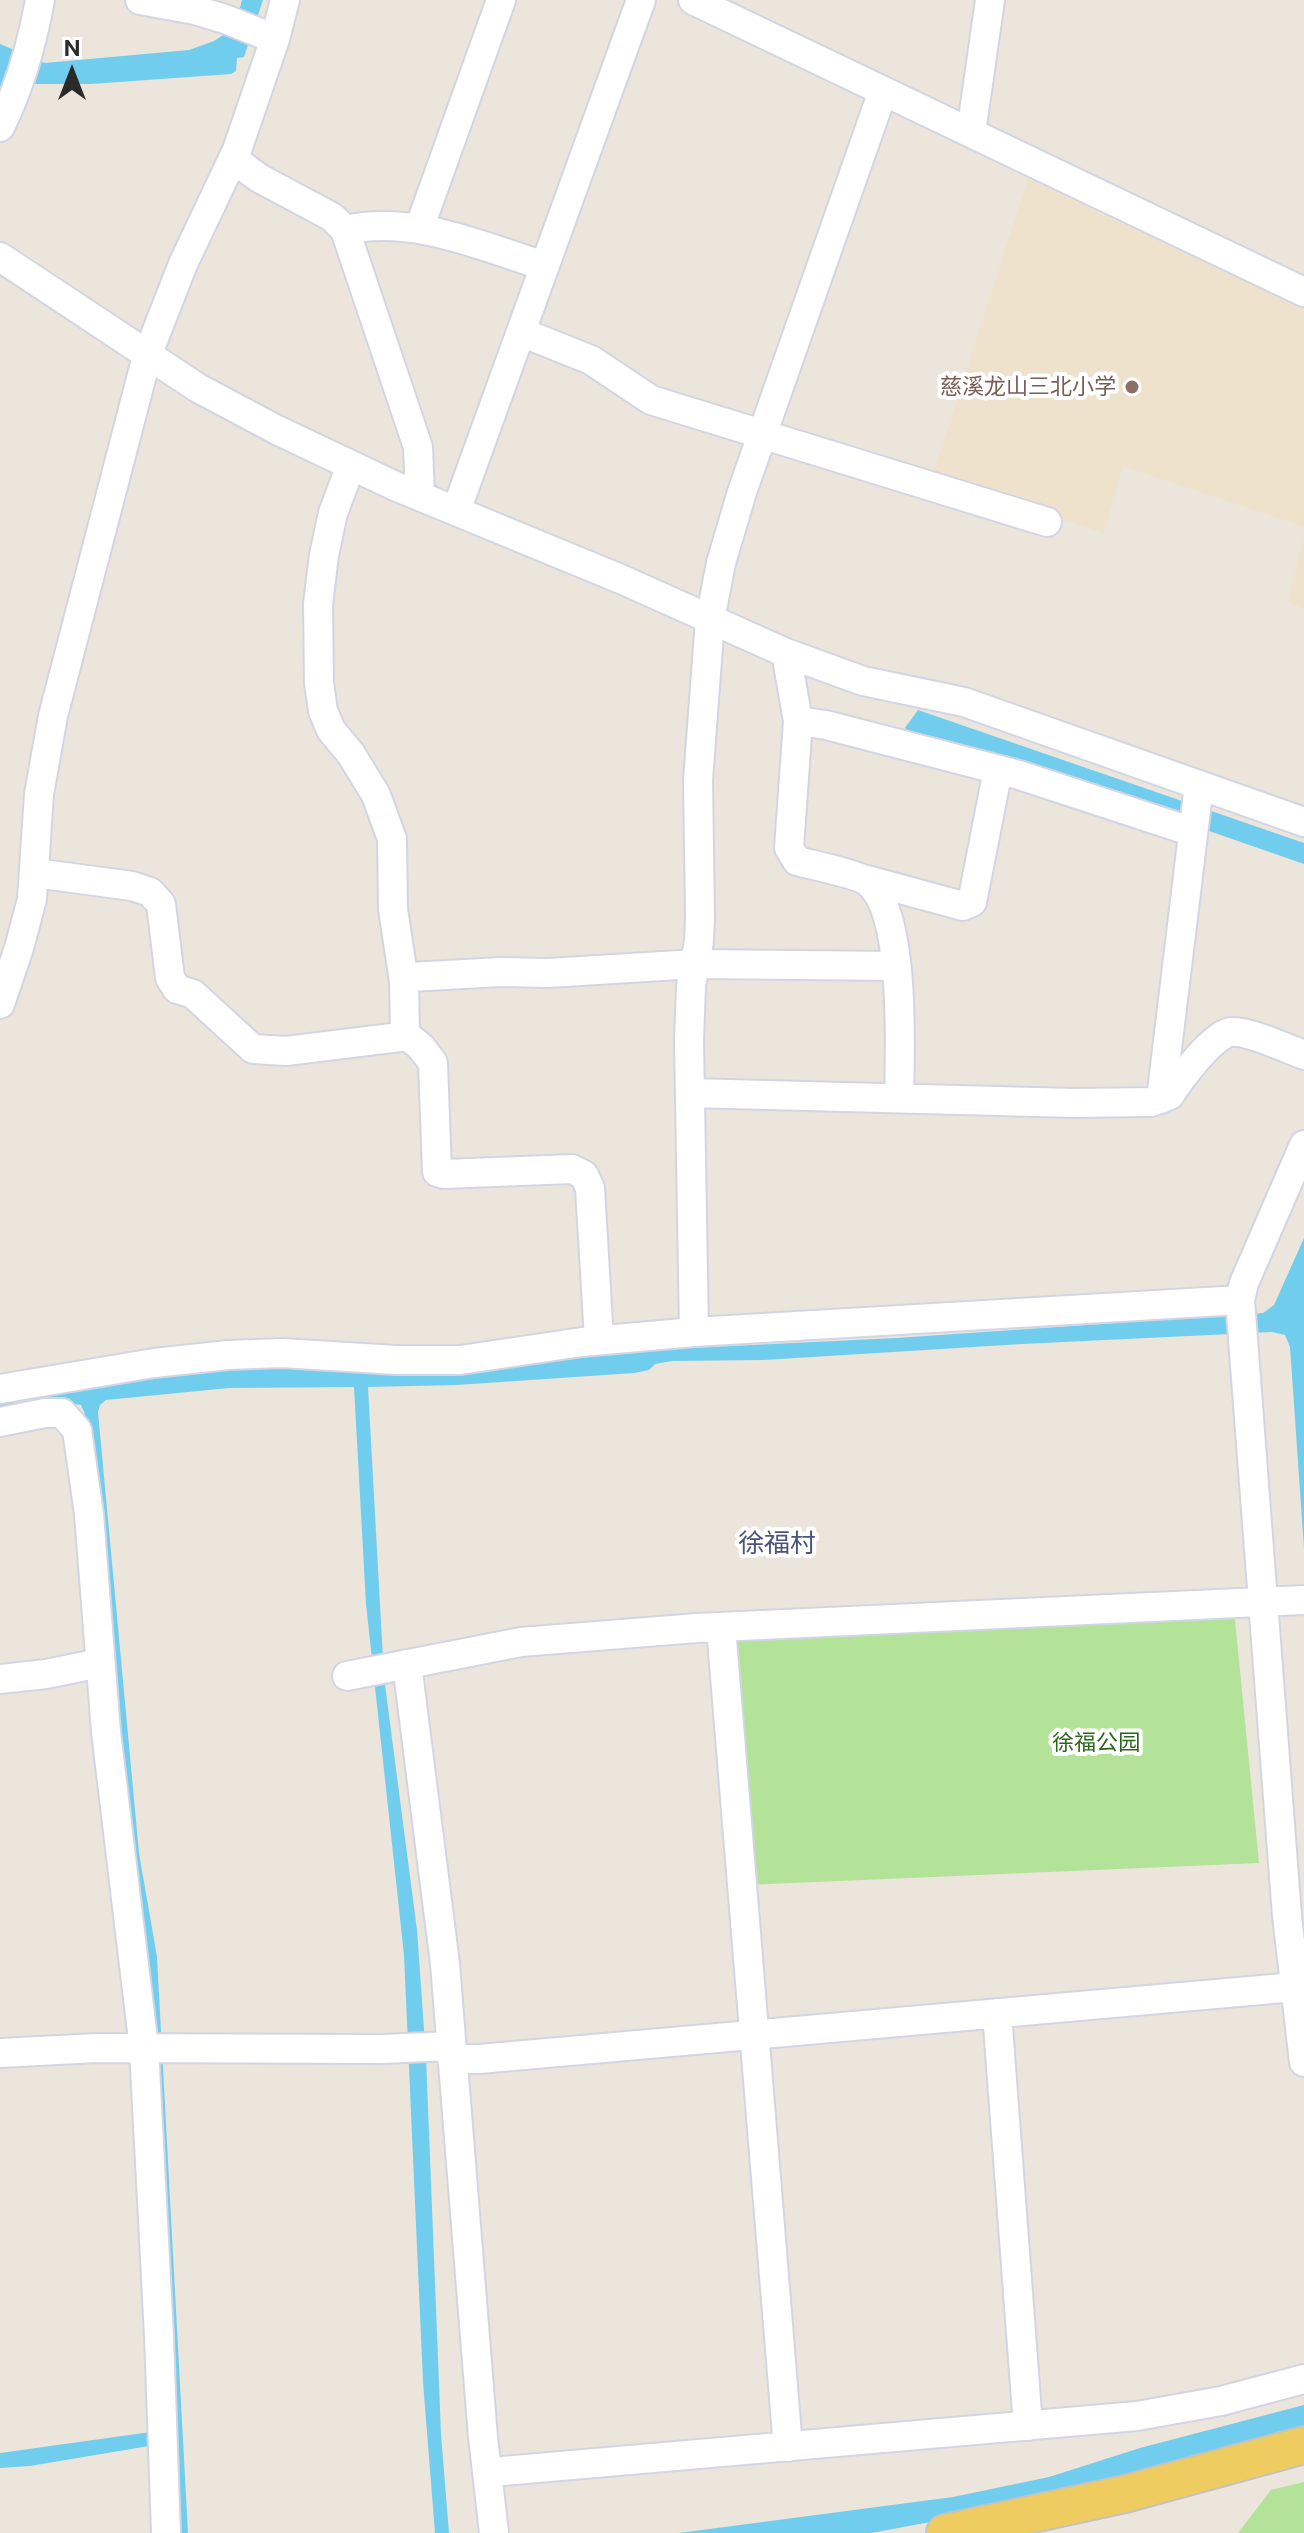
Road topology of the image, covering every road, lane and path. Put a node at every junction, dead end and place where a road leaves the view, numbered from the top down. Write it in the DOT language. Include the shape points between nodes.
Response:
graph roads {
  1 [pos="40,0"];
  2 [pos="140,0"];
  3 [pos="285,0"];
  4 [pos="501,0"];
  5 [pos="641,0"];
  6 [pos="693,0"];
  7 [pos="990,0"];
  8 [pos="275,39"];
  9 [pos="883,91"];
  10 [pos="0,127"];
  11 [pos="971,133"];
  12 [pos="233,159"];
  13 [pos="419,229"];
  14 [pos="345,230"];
  15 [pos="0,257"];
  16 [pos="545,266"];
  17 [pos="1304,292"];
  18 [pos="521,332"];
  19 [pos="147,356"];
  20 [pos="762,435"];
  21 [pos="351,465"];
  22 [pos="420,496"];
  23 [pos="456,511"];
  24 [pos="1047,522"];
  25 [pos="710,620"];
  26 [pos="786,653"];
  27 [pos="798,721"];
  28 [pos="998,770"];
  29 [pos="1199,785"];
  30 [pos="1304,822"];
  31 [pos="1193,832"];
  32 [pos="35,873"];
  33 [pos="867,880"];
  34 [pos="695,964"];
  35 [pos="896,966"];
  36 [pos="404,982"];
  37 [pos="0,1004"];
  38 [pos="405,1034"];
  39 [pos="1304,1055"];
  40 [pos="690,1093"];
  41 [pos="899,1098"];
  42 [pos="1161,1099"];
  43 [pos="1304,1145"];
  44 [pos="1240,1300"];
  45 [pos="694,1332"];
  46 [pos="599,1340"];
  47 [pos="0,1389"];
  48 [pos="0,1422"];
  49 [pos="1304,1600"];
  50 [pos="1263,1602"];
  51 [pos="721,1627"];
  52 [pos="100,1663"];
  53 [pos="407,1664"];
  54 [pos="347,1676"];
  55 [pos="0,1679"];
  56 [pos="1295,1987"];
  57 [pos="997,2013"];
  58 [pos="754,2035"];
  59 [pos="144,2048"];
  60 [pos="0,2053"];
  61 [pos="451,2053"];
  62 [pos="1304,2062"];
  63 [pos="1304,2379"];
  64 [pos="1028,2426"];
  65 [pos="1304,2445"];
  66 [pos="788,2447"];
  67 [pos="503,2471"];
  68 [pos="166,2533"];
  69 [pos="494,2533"];
  70 [pos="945,2533"];
  1 -- 10 [label="street" via="13,101"];
  2 -- 8 [label="street" via="210,14"];
  3 -- 8 [label="street"];
  4 -- 13 [label="street"];
  5 -- 16 [label="street"];
  6 -- 9 [label="street"];
  7 -- 11 [label="street"];
  8 -- 12 [label="street"];
  9 -- 11 [label="street"];
  9 -- 20 [label="street"];
  11 -- 17 [label="street"];
  12 -- 14 [label="street" via="332,217"];
  12 -- 19 [label="street"];
  13 -- 14 [label="street"];
  13 -- 16 [label="street"];
  14 -- 22 [label="street" via="418,447"];
  15 -- 19 [label="street"];
  16 -- 18 [label="street"];
  18 -- 20 [label="street" via="591,360 651,400"];
  18 -- 23 [label="street"];
  19 -- 21 [label="street" via="237,409"];
  19 -- 32 [label="street" via="53,716 39,794"];
  20 -- 24 [label="street"];
  20 -- 25 [label="street" via="721,563"];
  21 -- 22 [label="street"];
  21 -- 36 [label="street" via="324,555 318,604 319,683 331,730 376,795 392,839 393,909"];
  22 -- 23 [label="street"];
  23 -- 25 [label="street"];
  25 -- 26 [label="street"];
  25 -- 34 [label="street" via="698,780 700,916"];
  26 -- 27 [label="street"];
  26 -- 29 [label="street" via="863,681 964,702"];
  27 -- 28 [label="street"];
  27 -- 33 [label="street" via="789,848 797,861"];
  28 -- 31 [label="street"];
  28 -- 33 [label="street" via="972,902 963,906"];
  29 -- 30 [label="street"];
  29 -- 31 [label="street"];
  31 -- 42 [label="street"];
  32 -- 37 [label="street" via="29,911"];
  32 -- 38 [label="street" via="150,892 161,904 170,978 177,989 193,994 253,1049 286,1051"];
  33 -- 35 [label="street" via="889,923"];
  34 -- 35 [label="street"];
  34 -- 36 [label="street" via="410,977"];
  34 -- 40 [label="street"];
  35 -- 41 [label="street"];
  36 -- 38 [label="street"];
  38 -- 46 [label="street" via="433,1063 437,1172 572,1169 584,1175 590,1188"];
  39 -- 42 [label="street" via="1232,1031 1219,1036"];
  40 -- 41 [label="street"];
  40 -- 45 [label="street"];
  41 -- 42 [label="street" via="1074,1103"];
  43 -- 44 [label="street"];
  44 -- 45 [label="street"];
  44 -- 50 [label="street"];
  45 -- 46 [label="street"];
  46 -- 47 [label="street" via="460,1360 228,1355"];
  48 -- 52 [label="street" via="62,1413 77,1430"];
  49 -- 50 [label="street"];
  50 -- 51 [label="street"];
  50 -- 56 [label="street"];
  51 -- 53 [label="street" via="521,1642"];
  51 -- 58 [label="street"];
  52 -- 55 [label="street"];
  52 -- 59 [label="street"];
  53 -- 54 [label="street"];
  53 -- 61 [label="street" via="445,1964"];
  56 -- 57 [label="street"];
  56 -- 62 [label="street"];
  57 -- 58 [label="street"];
  57 -- 64 [label="street"];
  58 -- 61 [label="street" via="479,2059"];
  58 -- 66 [label="street"];
  59 -- 60 [label="street"];
  59 -- 61 [label="street"];
  59 -- 68 [label="street"];
  61 -- 69 [label="street"];
  63 -- 64 [label="street" via="1137,2416"];
  64 -- 66 [label="street"];
  65 -- 70 [label="main road" via="1125,2494"];
  66 -- 67 [label="street"];
}
